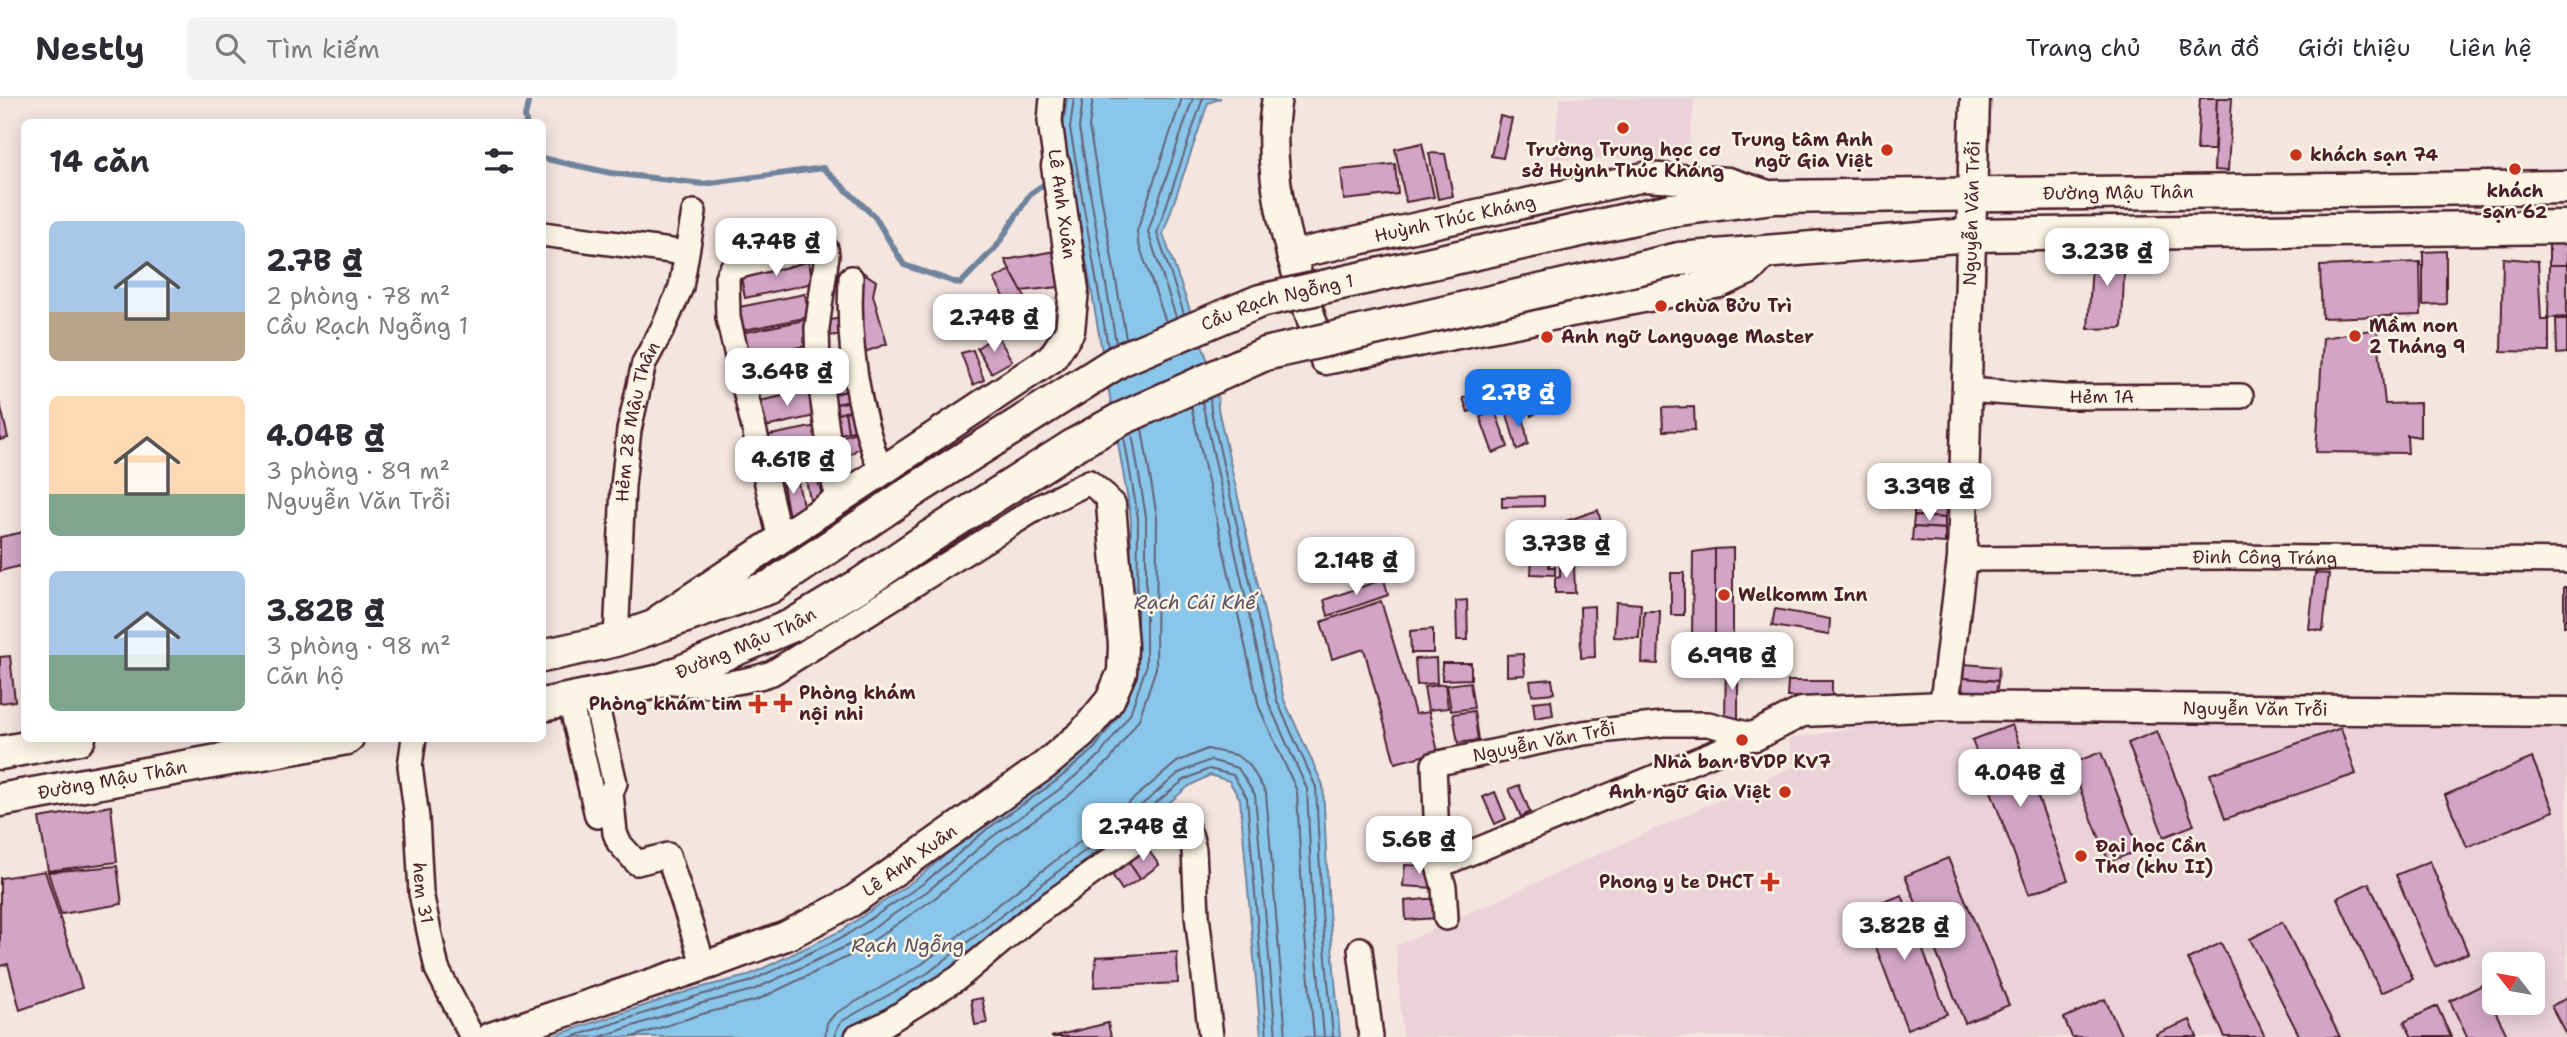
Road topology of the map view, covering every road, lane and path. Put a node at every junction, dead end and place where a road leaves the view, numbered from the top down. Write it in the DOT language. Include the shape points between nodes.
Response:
graph roads {
  1 [pos="1052,98"];
  2 [pos="1277,98"];
  3 [pos="1975,98"];
  4 [pos="1058,175"];
  5 [pos="2567,187"];
  6 [pos="1970,193"];
  7 [pos="1774,197"];
  8 [pos="1671,210"];
  9 [pos="694,212"];
  10 [pos="2567,227"];
  11 [pos="546,235"];
  12 [pos="1969,235"];
  13 [pos="1767,251"];
  14 [pos="687,253"];
  15 [pos="1291,255"];
  16 [pos="851,278"];
  17 [pos="1966,390"];
  18 [pos="2241,396"];
  19 [pos="881,472"];
  20 [pos="837,502"];
  21 [pos="1111,505"];
  22 [pos="780,540"];
  23 [pos="1962,559"];
  24 [pos="2567,561"];
  25 [pos="629,636"];
  26 [pos="546,655"];
  27 [pos="657,682"];
  28 [pos="569,700"];
  29 [pos="1944,706"];
  30 [pos="2567,712"];
  31 [pos="1755,736"];
  32 [pos="56,742"];
  33 [pos="325,742"];
  34 [pos="413,742"];
  35 [pos="0,752"];
  36 [pos="0,800"];
  37 [pos="597,816"];
  38 [pos="1438,866"];
  39 [pos="1446,918"];
  40 [pos="1360,949"];
  41 [pos="704,966"];
  42 [pos="472,1037"];
  43 [pos="491,1037"];
  44 [pos="857,1037"];
  45 [pos="1212,1037"];
  46 [pos="1371,1037"];
  1 -- 4 [label="street, Lê Anh Xuân" via="1050,121"];
  2 -- 15 [label="street" via="1275,167"];
  3 -- 6 [label="street, Nguyễn Văn Trỗi"];
  4 -- 19 [label="street, Lê Anh Xuân" via="1074,290 1070,331 1052,358"];
  5 -- 6 [label="main road, Đường Mậu Thân"];
  6 -- 7 [label="main road, Đường Mậu Thân"];
  6 -- 12 [label="street, Nguyễn Văn Trỗi"];
  7 -- 8 [label="main road, Đường Mậu Thân"];
  7 -- 15 [label="street, Huỳnh Thúc Kháng" via="1728,182 1644,177"];
  8 -- 25 [label="main road, Cầu Rạch Ngỗng 1, bridge" via="1260,301 1120,360 770,587"];
  9 -- 14 [label="street, Hẻm 28 Mậu Thân"];
  10 -- 12 [label="main road"];
  11 -- 14 [label="street"];
  12 -- 13 [label="main road"];
  12 -- 17 [label="street, Nguyễn Văn Trỗi"];
  13 -- 15 [label="street" via="1749,270 1720,283 1325,360"];
  13 -- 27 [label="main road, Đường Mậu Thân, bridge" via="1679,259 1265,354 1076,444 793,625"];
  14 -- 25 [label="street, Hẻm 28 Mậu Thân" via="681,287 644,363 629,430 623,486"];
  16 -- 19 [label="street" via="850,333 866,429"];
  17 -- 18 [label="street, Hẻm 1A" via="2065,397"];
  17 -- 23 [label="street, Nguyễn Văn Trỗi"];
  19 -- 20 [label="street, Lê Anh Xuân"];
  20 -- 22 [label="street, Lê Anh Xuân"];
  20 -- 22 [label="street" via="818,366 817,328 827,255 821,246 732,268 727,277 728,318"];
  21 -- 27 [label="street" via="1089,482 1037,508 772,673 743,683 706,686"];
  21 -- 41 [label="street, Lê Anh Xuân" via="1124,645 1122,672 1110,700 1082,734 851,902 786,936"];
  22 -- 25 [label="street, Lê Anh Xuân"];
  23 -- 24 [label="street, Đinh Công Tráng"];
  23 -- 29 [label="street, Nguyễn Văn Trỗi"];
  25 -- 26 [label="main road"];
  27 -- 28 [label="main road, Đường Mậu Thân"];
  28 -- 37 [label="street"];
  28 -- 41 [label="street" via="615,783 611,793 616,837 638,863 675,853"];
  29 -- 30 [label="street, Nguyễn Văn Trỗi"];
  29 -- 31 [label="street, Nguyễn Văn Trỗi" via="1802,712"];
  31 -- 38 [label="street, Nguyễn Văn Trỗi"];
  31 -- 38 [label="street, Nguyễn Văn Trỗi" via="1707,724 1629,726 1434,764"];
  32 -- 35 [label="main road"];
  33 -- 36 [label="main road, Đường Mậu Thân"];
  34 -- 42 [label="street, hem 31" via="410,766 421,893 437,969"];
  38 -- 39 [label="street, Nguyễn Văn Trỗi"];
  40 -- 46 [label="street"];
  41 -- 43 [label="street, Lê Anh Xuân"];
  44 -- 45 [label="street" via="958,978 1030,918 1156,827 1179,822 1187,828 1194,850"];
}
